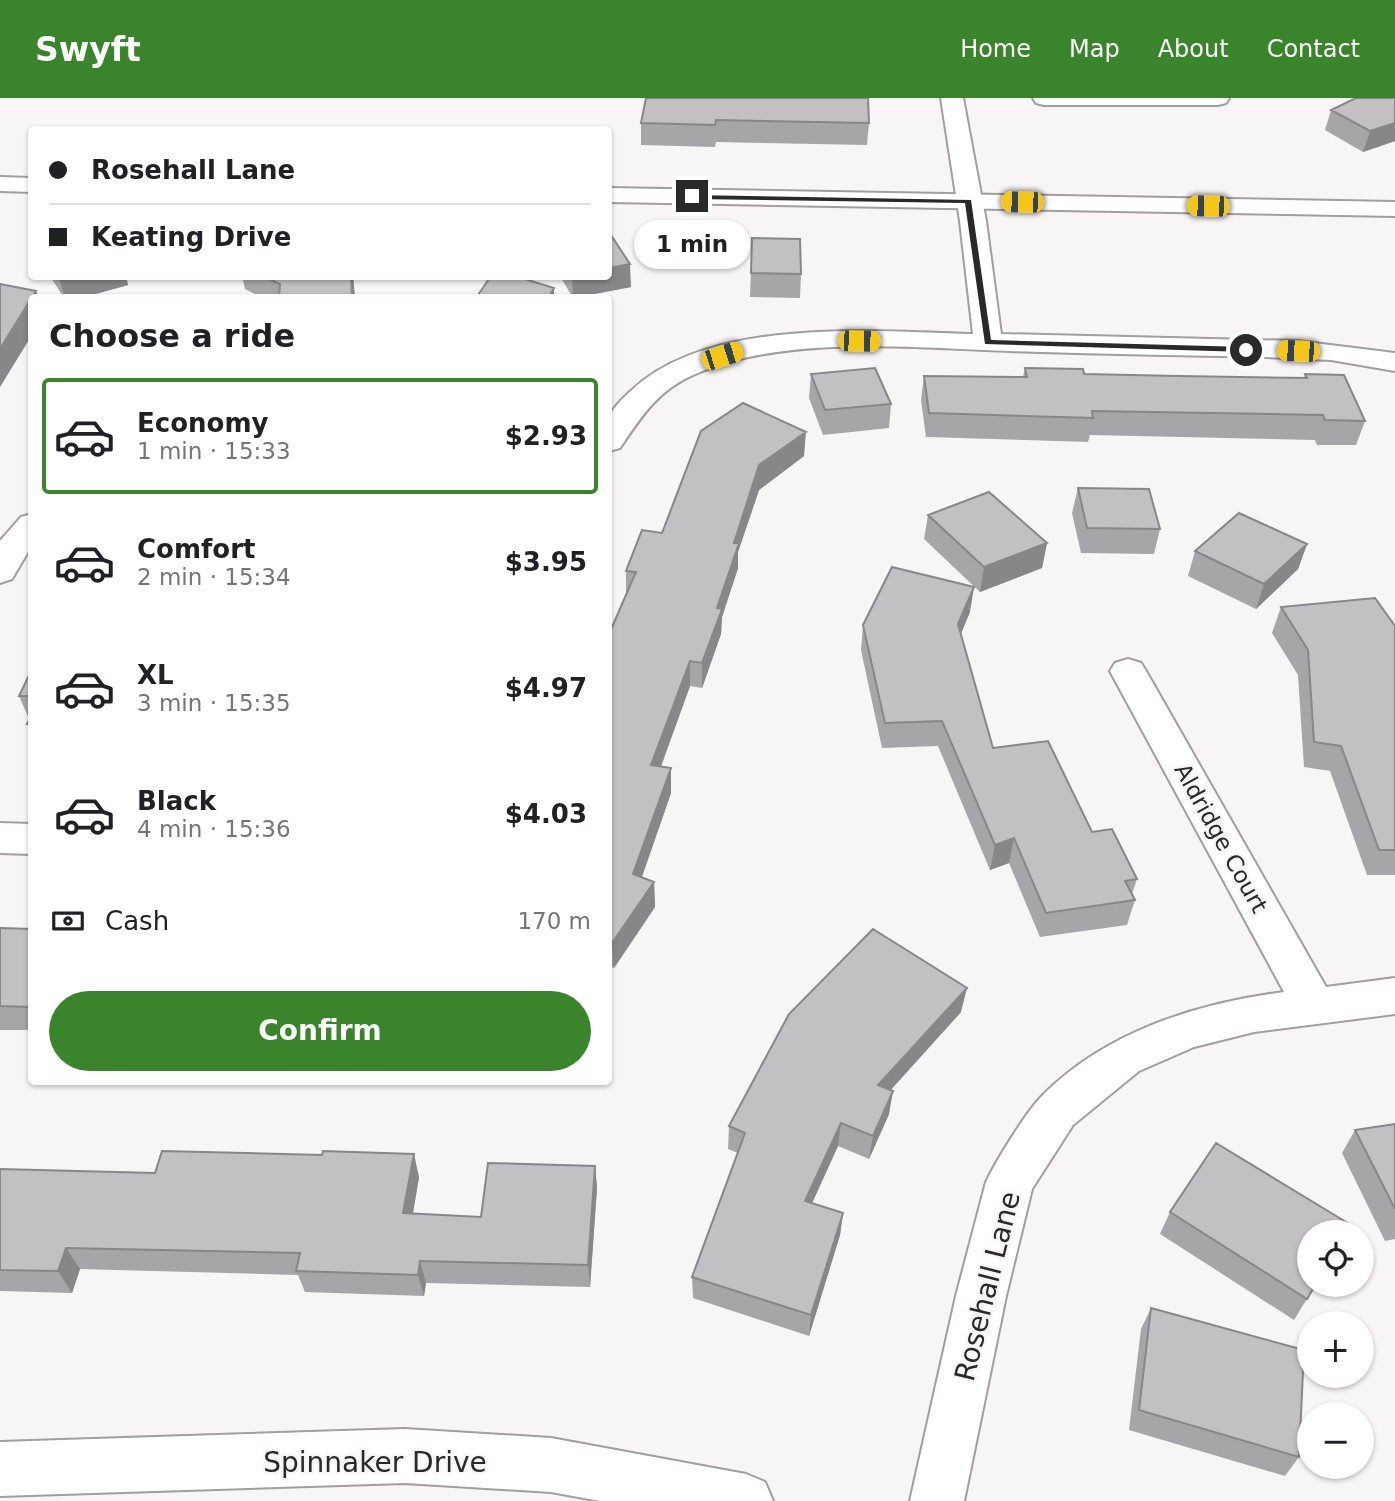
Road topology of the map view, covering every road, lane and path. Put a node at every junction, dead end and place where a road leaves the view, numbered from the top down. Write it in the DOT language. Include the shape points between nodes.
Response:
graph roads {
  1 [pos="952,98"];
  2 [pos="1044,98"];
  3 [pos="1218,98"];
  4 [pos="0,184"];
  5 [pos="28,185"];
  6 [pos="612,195"];
  7 [pos="968,201"];
  8 [pos="1395,209"];
  9 [pos="988,342"];
  10 [pos="1395,362"];
  11 [pos="612,437"];
  12 [pos="28,529"];
  13 [pos="0,572"];
  14 [pos="1128,671"];
  15 [pos="0,838"];
  16 [pos="28,839"];
  17 [pos="1395,996"];
  18 [pos="1314,1006"];
  19 [pos="0,1469"];
  20 [pos="746,1501"];
  21 [pos="937,1501"];
  1 -- 7 [label="street"];
  2 -- 3 [label="street"];
  4 -- 5 [label="street"];
  6 -- 7 [label="street"];
  7 -- 8 [label="street"];
  7 -- 9 [label="street"];
  9 -- 10 [label="street" via="1324,352"];
  9 -- 11 [label="street" via="833,340 742,350 684,368 649,388 626,412"];
  12 -- 13 [label="street"];
  14 -- 18 [label="street, Aldridge Court"];
  15 -- 16 [label="street"];
  17 -- 18 [label="street, Rosehall Lane"];
  18 -- 21 [label="street, Rosehall Lane" via="1186,1031 1122,1058 1057,1111 1010,1182"];
  19 -- 20 [label="street, Spinnaker Drive" via="405,1456 551,1465"];
}
